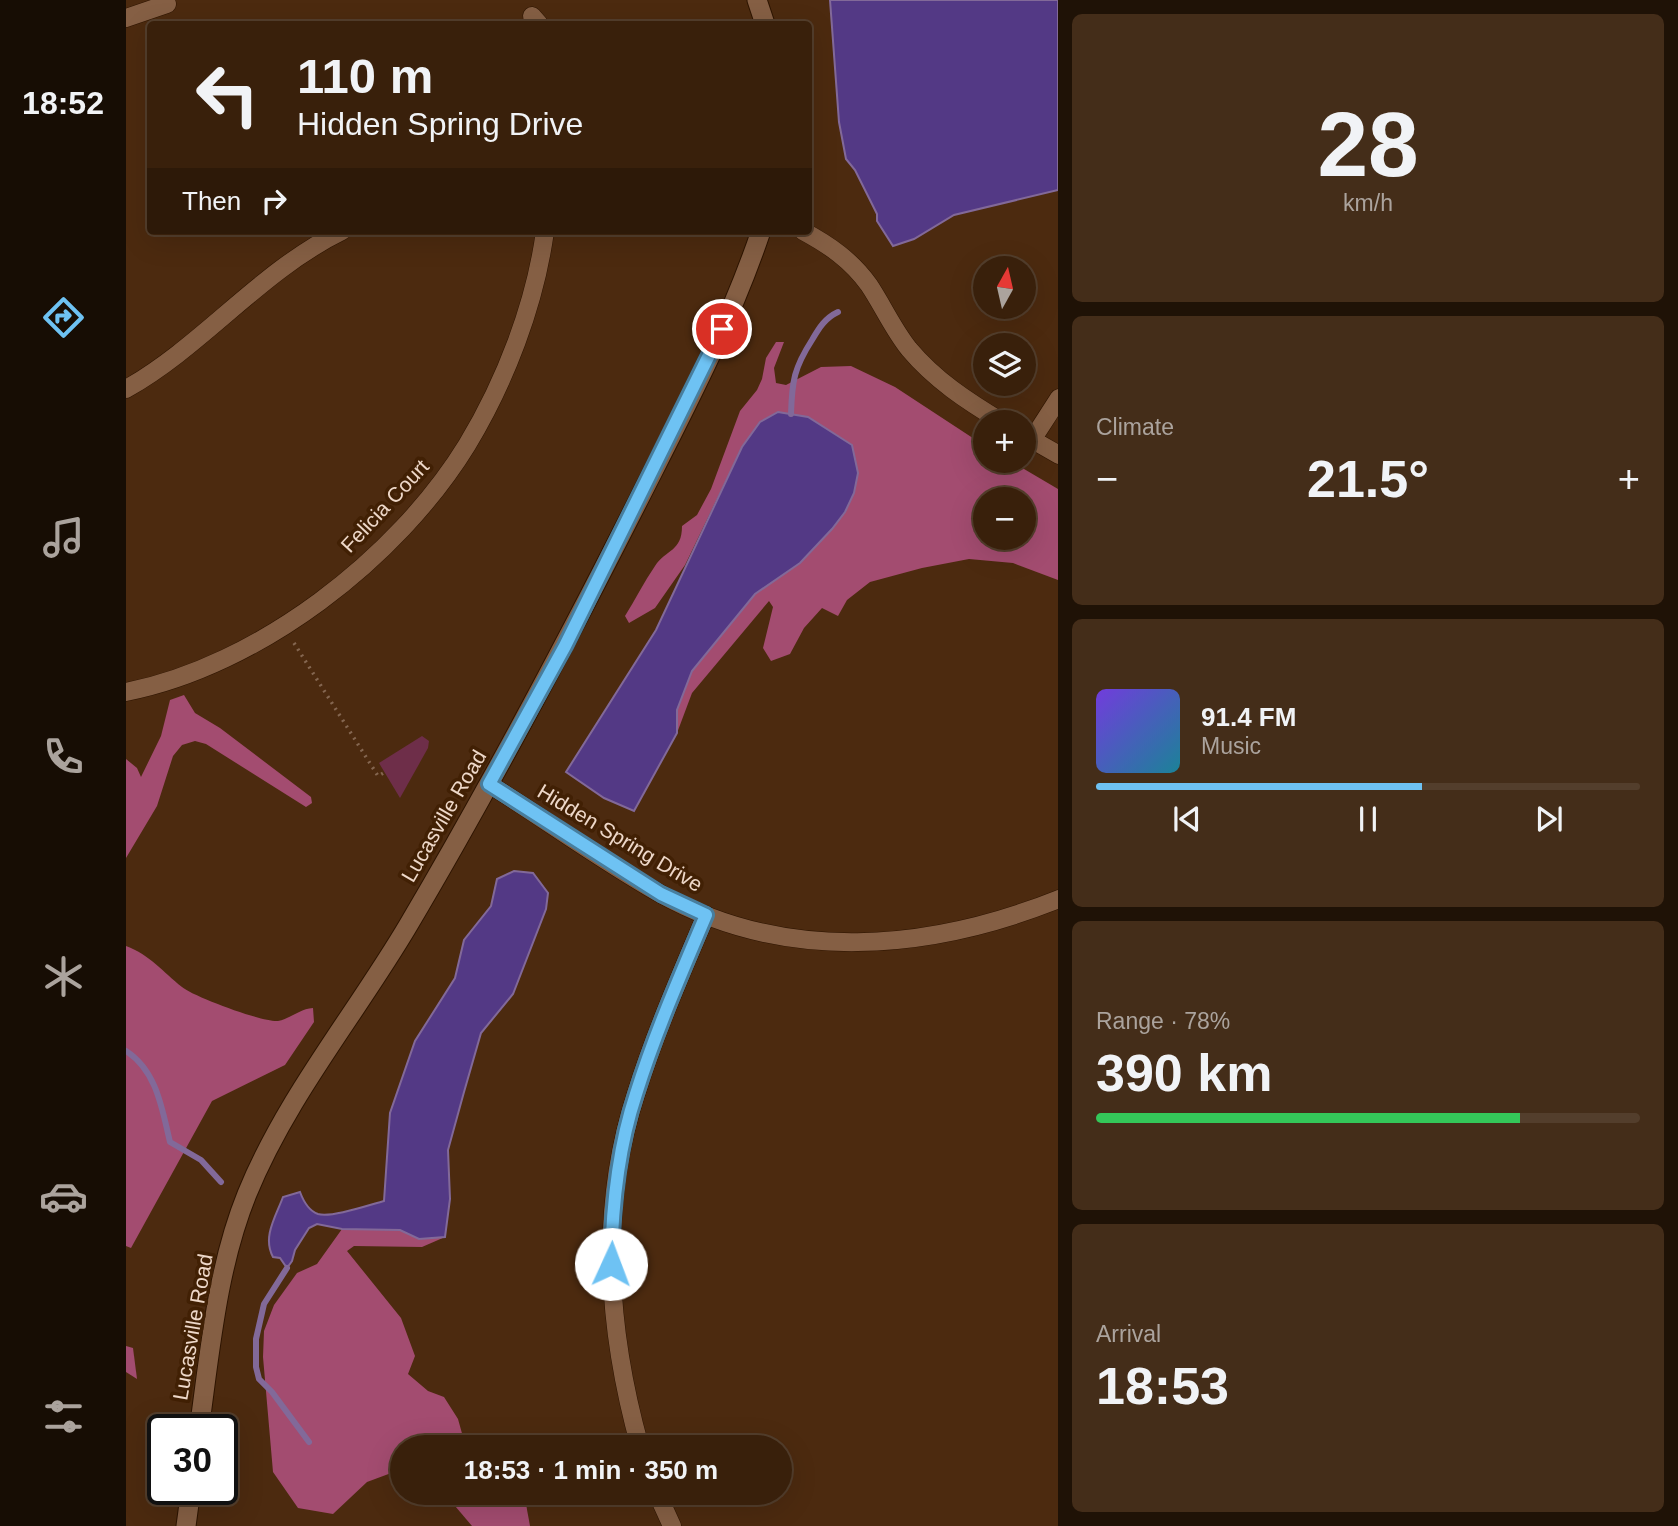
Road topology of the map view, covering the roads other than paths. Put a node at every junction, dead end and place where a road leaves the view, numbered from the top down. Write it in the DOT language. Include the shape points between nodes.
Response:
graph roads {
  1 [pos="757,0"];
  2 [pos="167,4"];
  3 [pos="126,18"];
  4 [pos="764,21"];
  5 [pos="335,235"];
  6 [pos="544,235"];
  7 [pos="760,235"];
  8 [pos="810,235"];
  9 [pos="126,389"];
  10 [pos="1058,399"];
  11 [pos="982,410"];
  12 [pos="1036,428"];
  13 [pos="1036,442"];
  14 [pos="1058,454"];
  15 [pos="126,692"];
  16 [pos="489,784"];
  17 [pos="1058,899"];
  18 [pos="706,915"];
  19 [pos="201,1414"];
  20 [pos="637,1435"];
  21 [pos="189,1505"];
  22 [pos="662,1505"];
  23 [pos="186,1526"];
  24 [pos="672,1526"];
  1 -- 4 [label="street"];
  2 -- 3 [label="street"];
  5 -- 9 [label="street" via="277,270 173,358"];
  6 -- 15 [label="street, Felicia Court" via="531,292 495,393 467,444 417,510 325,598 284,626 183,676"];
  7 -- 16 [label="street, Lucasville Road" via="734,304 677,424"];
  8 -- 11 [label="street" via="852,264 908,348 933,375"];
  10 -- 12 [label="street"];
  13 -- 14 [label="street"];
  16 -- 18 [label="street, Hidden Spring Drive" via="661,894"];
  16 -- 19 [label="street, Lucasville Road" via="408,926 294,1101 264,1156 226,1267"];
  17 -- 18 [label="street, Hidden Spring Drive" via="979,926 878,943 790,939"];
  18 -- 20 [label="street" via="635,1095 617,1185 611,1274 616,1340"];
  21 -- 23 [label="street"];
  22 -- 24 [label="street"];
}
